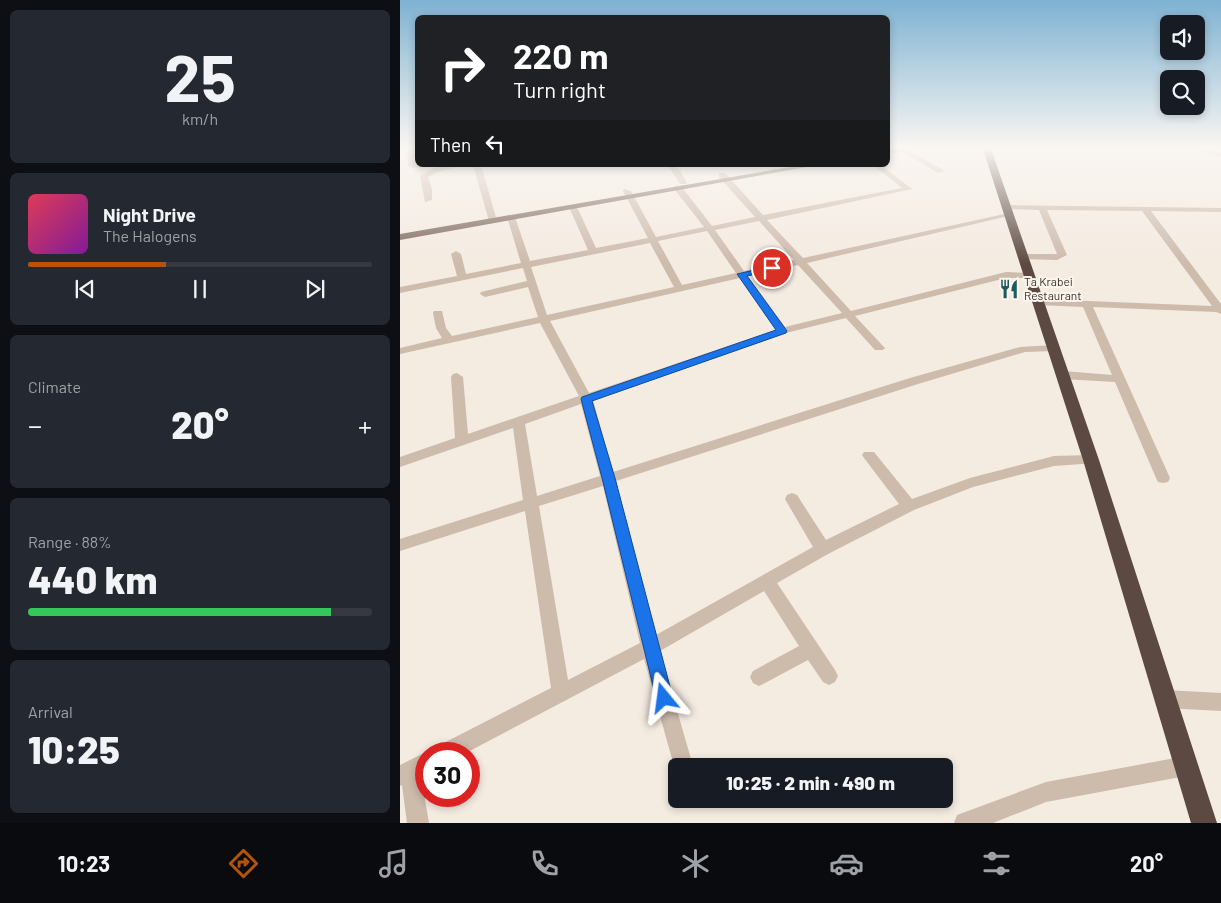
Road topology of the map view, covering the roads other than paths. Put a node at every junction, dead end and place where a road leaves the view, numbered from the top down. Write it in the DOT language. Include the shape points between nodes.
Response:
graph roads {
  1 [pos="428,187"];
  2 [pos="483,187"];
  3 [pos="667,187"];
  4 [pos="683,187"];
  5 [pos="733,187"];
  6 [pos="906,187"];
  7 [pos="1000,187"];
  8 [pos="628,194"];
  9 [pos="428,200"];
  10 [pos="573,207"];
  11 [pos="1043,209"];
  12 [pos="1146,210"];
  13 [pos="1221,210"];
  14 [pos="1008,211"];
  15 [pos="492,217"];
  16 [pos="511,218"];
  17 [pos="761,218"];
  18 [pos="708,228"];
  19 [pos="400,230"];
  20 [pos="400,237"];
  21 [pos="653,239"];
  22 [pos="593,251"];
  23 [pos="456,254"];
  24 [pos="1022,256"];
  25 [pos="802,262"];
  26 [pos="526,265"];
  27 [pos="742,274"];
  28 [pos="1029,276"];
  29 [pos="462,277"];
  30 [pos="532,282"];
  31 [pos="679,288"];
  32 [pos="400,290"];
  33 [pos="485,294"];
  34 [pos="1038,302"];
  35 [pos="1088,304"];
  36 [pos="1220,310"];
  37 [pos="438,313"];
  38 [pos="849,315"];
  39 [pos="543,318"];
  40 [pos="782,331"];
  41 [pos="449,340"];
  42 [pos="879,348"];
  43 [pos="1054,348"];
  44 [pos="400,351"];
  45 [pos="1063,375"];
  46 [pos="457,377"];
  47 [pos="1119,379"];
  48 [pos="586,399"];
  49 [pos="518,422"];
  50 [pos="462,440"];
  51 [pos="869,456"];
  52 [pos="1091,460"];
  53 [pos="400,462"];
  54 [pos="608,478"];
  55 [pos="1163,478"];
  56 [pos="792,499"];
  57 [pos="531,504"];
  58 [pos="909,506"];
  59 [pos="400,545"];
  60 [pos="823,549"];
  61 [pos="767,582"];
  62 [pos="650,646"];
  63 [pos="811,649"];
  64 [pos="829,676"];
  65 [pos="759,677"];
  66 [pos="561,693"];
  67 [pos="1165,699"];
  68 [pos="1221,702"];
  69 [pos="466,742"];
  70 [pos="681,758"];
  71 [pos="1186,766"];
  72 [pos="412,769"];
  73 [pos="418,823"];
  74 [pos="965,823"];
  75 [pos="1204,823"];
  1 -- 9 [label="street"];
  2 -- 15 [label="street"];
  3 -- 8 [label="main road"];
  4 -- 18 [label="street"];
  5 -- 17 [label="street"];
  6 -- 17 [label="street" via="908,189"];
  7 -- 14 [label="highway"];
  8 -- 10 [label="main road"];
  8 -- 15 [label="main road"];
  8 -- 21 [label="street"];
  10 -- 16 [label="main road"];
  10 -- 22 [label="street"];
  11 -- 12 [label="street"];
  11 -- 14 [label="street"];
  11 -- 24 [label="street" via="1062,255"];
  12 -- 13 [label="street"];
  12 -- 36 [label="street"];
  14 -- 24 [label="highway"];
  14 -- 25 [label="street"];
  15 -- 16 [label="main road"];
  15 -- 19 [label="main road"];
  15 -- 20 [label="main road"];
  16 -- 26 [label="street"];
  17 -- 18 [label="street"];
  17 -- 25 [label="street"];
  18 -- 21 [label="street"];
  18 -- 27 [label="street"];
  21 -- 22 [label="street"];
  21 -- 31 [label="street"];
  22 -- 26 [label="street"];
  23 -- 29 [label="street"];
  24 -- 28 [label="highway"];
  25 -- 27 [label="street"];
  25 -- 38 [label="street"];
  26 -- 29 [label="street"];
  26 -- 30 [label="street"];
  27 -- 31 [label="street"];
  27 -- 40 [label="street"];
  28 -- 34 [label="highway"];
  28 -- 38 [label="street" via="1006,275"];
  29 -- 32 [label="street"];
  30 -- 33 [label="street"];
  30 -- 39 [label="street"];
  31 -- 39 [label="street"];
  34 -- 35 [label="street"];
  34 -- 43 [label="highway"];
  35 -- 36 [label="street"];
  35 -- 47 [label="street"];
  37 -- 41 [label="street" via="441,328"];
  38 -- 40 [label="street"];
  38 -- 42 [label="street"];
  39 -- 41 [label="street"];
  39 -- 48 [label="street"];
  40 -- 48 [label="street"];
  41 -- 44 [label="street"];
  43 -- 45 [label="highway"];
  43 -- 54 [label="street" via="1024,349"];
  45 -- 47 [label="street"];
  45 -- 52 [label="highway"];
  46 -- 50 [label="street"];
  47 -- 55 [label="street"];
  48 -- 49 [label="street"];
  48 -- 54 [label="street"];
  49 -- 50 [label="street"];
  49 -- 57 [label="street"];
  50 -- 53 [label="street"];
  51 -- 58 [label="street"];
  52 -- 58 [label="street" via="1054,461 970,484"];
  52 -- 67 [label="highway"];
  54 -- 57 [label="street"];
  54 -- 62 [label="street"];
  56 -- 60 [label="street"];
  57 -- 59 [label="street"];
  57 -- 66 [label="street"];
  58 -- 60 [label="street"];
  60 -- 61 [label="street"];
  61 -- 62 [label="street"];
  61 -- 63 [label="street"];
  62 -- 66 [label="street"];
  62 -- 70 [label="street"];
  63 -- 64 [label="street"];
  63 -- 65 [label="street"];
  66 -- 69 [label="street"];
  67 -- 68 [label="street"];
  67 -- 71 [label="highway"];
  71 -- 74 [label="street" via="1046,792"];
  71 -- 75 [label="highway"];
  72 -- 73 [label="street"];
}
